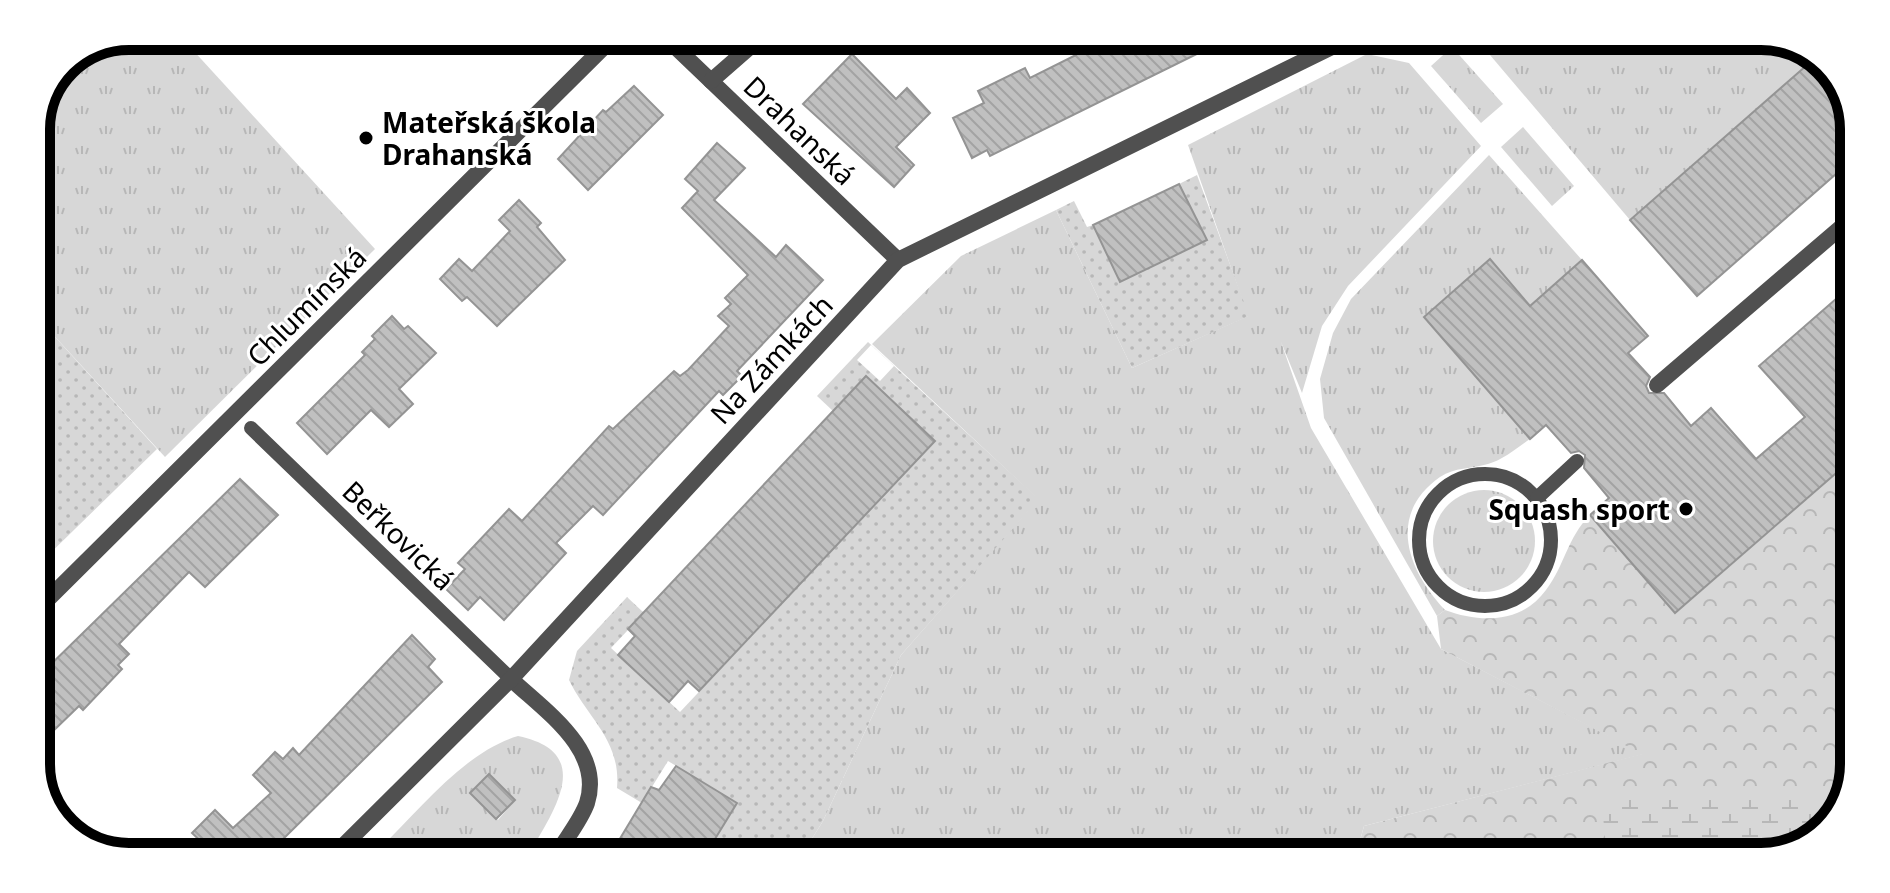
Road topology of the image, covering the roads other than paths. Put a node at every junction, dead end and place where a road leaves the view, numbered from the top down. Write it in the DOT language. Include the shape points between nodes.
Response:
graph roads {
  1 [pos="601,50"];
  2 [pos="679,50"];
  3 [pos="746,50"];
  4 [pos="1326,50"];
  5 [pos="711,81"];
  6 [pos="1840,228"];
  7 [pos="898,260"];
  8 [pos="1657,385"];
  9 [pos="251,428"];
  10 [pos="1577,461"];
  11 [pos="1537,498"];
  12 [pos="50,597"];
  13 [pos="511,679"];
  14 [pos="346,843"];
  15 [pos="563,843"];
  1 -- 12 [label="street, Chlumínská"];
  2 -- 5 [label="street, Drahanská"];
  3 -- 5 [label="street"];
  4 -- 7 [label="street, Na Zámkách"];
  5 -- 7 [label="street, Drahanská"];
  6 -- 8 [label="street"];
  7 -- 13 [label="street, Na Zámkách"];
  9 -- 13 [label="lane, Beřkovická"];
  10 -- 11 [label="lane"];
  11 -- 11 [label="lane" via="1502,475 1481,473 1442,489 1420,525 1424,566 1435,584 1453,599 1486,606 1519,598 1537,583 1552,540"];
  13 -- 14 [label="street, Na Zámkách"];
  13 -- 15 [label="street" via="574,739 591,770 587,804"];
}
